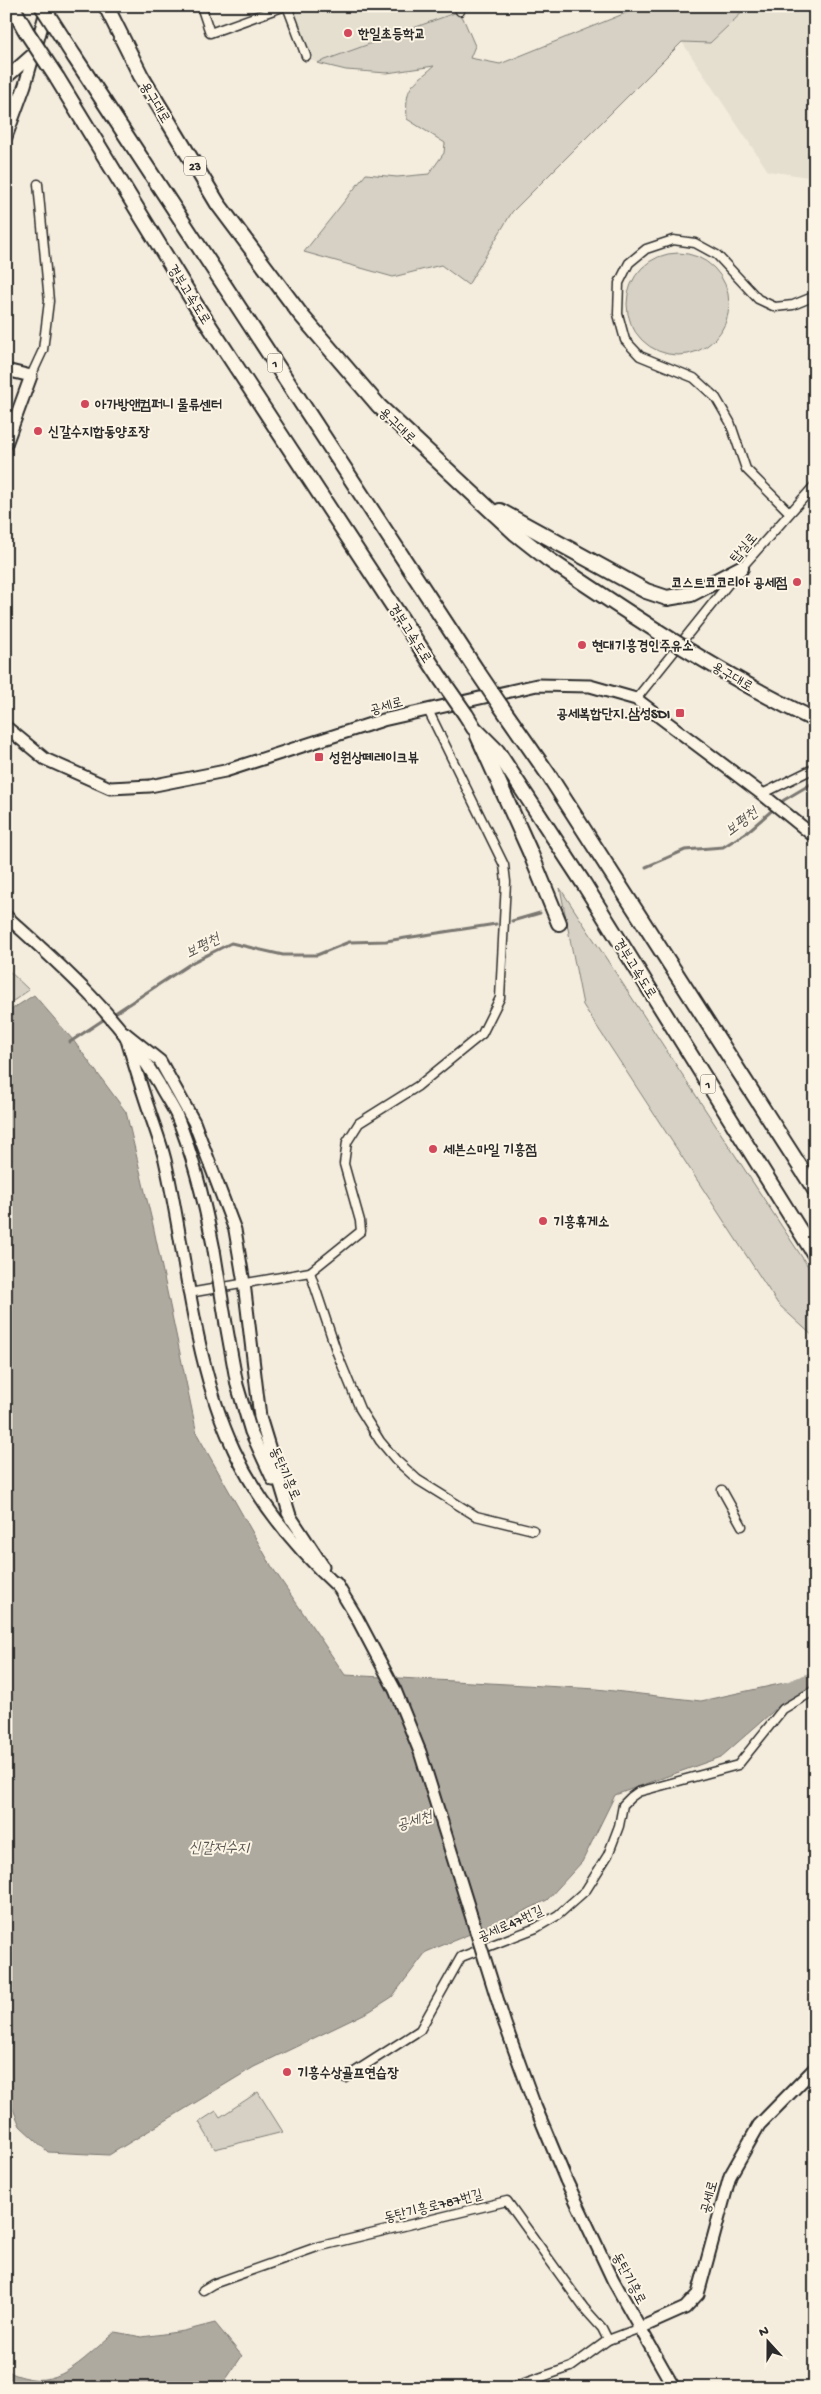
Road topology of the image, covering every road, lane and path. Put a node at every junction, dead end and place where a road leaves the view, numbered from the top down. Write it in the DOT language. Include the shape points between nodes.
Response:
graph roads {
  1 [pos="12,6"];
  2 [pos="42,6"];
  3 [pos="48,6"];
  4 [pos="106,6"];
  5 [pos="200,6"];
  6 [pos="286,6"];
  7 [pos="34,53"];
  8 [pos="306,56"];
  9 [pos="6,78"];
  10 [pos="6,94"];
  11 [pos="18,102"];
  12 [pos="6,137"];
  13 [pos="38,184"];
  14 [pos="815,296"];
  15 [pos="6,370"];
  16 [pos="31,376"];
  17 [pos="6,444"];
  18 [pos="815,485"];
  19 [pos="480,500"];
  20 [pos="789,512"];
  21 [pos="741,568"];
  22 [pos="636,698"];
  23 [pos="428,710"];
  24 [pos="815,720"];
  25 [pos="6,727"];
  26 [pos="474,728"];
  27 [pos="815,768"];
  28 [pos="765,796"];
  29 [pos="815,837"];
  30 [pos="6,916"];
  31 [pos="554,923"];
  32 [pos="122,1029"];
  33 [pos="815,1190"];
  34 [pos="815,1255"];
  35 [pos="310,1272"];
  36 [pos="244,1283"];
  37 [pos="189,1292"];
  38 [pos="722,1490"];
  39 [pos="291,1519"];
  40 [pos="742,1526"];
  41 [pos="533,1530"];
  42 [pos="339,1588"];
  43 [pos="815,1690"];
  44 [pos="815,2068"];
  45 [pos="346,2078"];
  46 [pos="203,2290"];
  47 [pos="640,2328"];
  48 [pos="608,2340"];
  49 [pos="510,2388"];
  50 [pos="674,2388"];
  1 -- 26 [label="highway, 경부고속도로 / 1, bridge" via="196,304"];
  2 -- 33 [label="highway, 1, bridge" via="548,774"];
  3 -- 7 [label="main road"];
  4 -- 19 [label="highway, 용구대로 / 23" via="141,76 218,204 301,315 379,406"];
  5 -- 6 [label="street" via="210,33"];
  6 -- 8 [label="street"];
  7 -- 9 [label="main road"];
  7 -- 11 [label="main road"];
  10 -- 11 [label="street"];
  11 -- 12 [label="main road"];
  13 -- 16 [label="street" via="50,301 43,350"];
  14 -- 20 [label="street" via="793,305 775,307 758,299 717,255 695,243 673,240 646,249 629,263 619,283 618,314 625,340 640,356 694,378 716,398 730,422 746,469"];
  15 -- 16 [label="main road"];
  16 -- 17 [label="main road"];
  18 -- 20 [label="street, 탑실로"];
  19 -- 21 [label="highway" via="646,591 667,598 691,594"];
  19 -- 24 [label="highway, 용구대로 / 23, bridge" via="548,559 652,628 758,691"];
  20 -- 21 [label="street, 탑실로"];
  21 -- 22 [label="street, 탑실로"];
  22 -- 23 [label="main road, 공세로" via="590,686 536,685"];
  22 -- 28 [label="main road, 공세로"];
  23 -- 25 [label="main road, 공세로" via="384,720 226,770 150,786 110,788 45,758"];
  23 -- 35 [label="street" via="504,865 506,882 500,998 482,1034 418,1086 359,1123 347,1142 344,1164 361,1231"];
  26 -- 31 [label="highway" via="530,852"];
  26 -- 34 [label="highway, 경부고속도로 / 1" via="498,751 579,876"];
  27 -- 28 [label="street"];
  28 -- 29 [label="main road, 공세로"];
  30 -- 32 [label="main road" via="64,968"];
  32 -- 36 [label="main road" via="160,1062 194,1122 235,1230"];
  32 -- 37 [label="main road" via="165,1158"];
  32 -- 39 [label="main road, 동탄기흥로, bridge" via="176,1114 206,1207 237,1385 251,1432"];
  35 -- 36 [label="street"];
  35 -- 41 [label="street" via="360,1410 396,1460 418,1480 476,1516"];
  36 -- 37 [label="street"];
  36 -- 39 [label="main road" via="260,1416"];
  37 -- 42 [label="main road" via="216,1407 234,1451 264,1503 310,1561"];
  38 -- 40 [label="street"];
  39 -- 42 [label="main road, 동탄기흥로"];
  42 -- 47 [label="main road, 동탄기흥로, bridge" via="395,1690 420,1752 505,2024 533,2101 613,2280"];
  43 -- 45 [label="street, 공세로47번길" via="783,1709 738,1764 630,1797 623,1806 608,1855 586,1890 558,1915 536,1928 461,1957 420,2030"];
  44 -- 47 [label="main road, 공세로" via="759,2125 730,2176 698,2294 685,2308"];
  46 -- 48 [label="street, 동탄기흥로787번길" via="317,2247 507,2201"];
  47 -- 48 [label="street"];
  47 -- 50 [label="main road, 동탄기흥로"];
  48 -- 49 [label="street" via="571,2367"];
}
